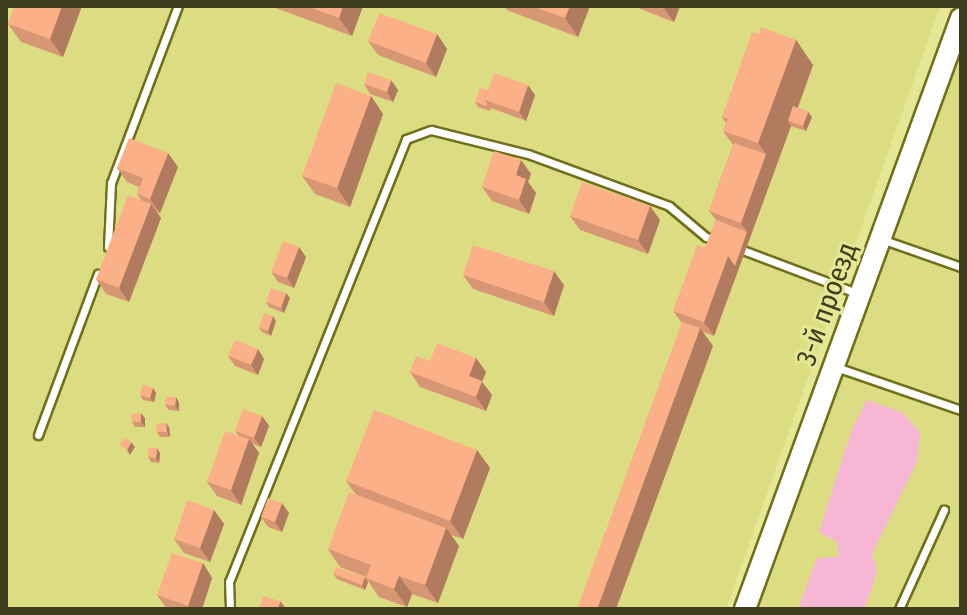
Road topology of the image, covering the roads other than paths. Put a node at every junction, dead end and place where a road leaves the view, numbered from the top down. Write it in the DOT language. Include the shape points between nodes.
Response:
graph roads {
  1 [pos="178,6"];
  2 [pos="961,18"];
  3 [pos="879,239"];
  4 [pos="105,256"];
  5 [pos="961,267"];
  6 [pos="99,271"];
  7 [pos="859,294"];
  8 [pos="834,366"];
  9 [pos="961,410"];
  10 [pos="38,435"];
  11 [pos="944,510"];
  12 [pos="230,609"];
  13 [pos="745,609"];
  14 [pos="899,609"];
  1 -- 4 [label="lane" via="111,183 111,241"];
  2 -- 3 [label="street, 3-й проезд"];
  3 -- 5 [label="lane"];
  3 -- 7 [label="street, 3-й проезд"];
  6 -- 10 [label="lane"];
  7 -- 8 [label="street, 3-й проезд"];
  7 -- 12 [label="lane" via="706,237 669,206 528,154 431,130 419,132 406,139 393,164 229,582"];
  8 -- 9 [label="lane"];
  8 -- 13 [label="street, 3-й проезд"];
  11 -- 14 [label="lane"];
}
